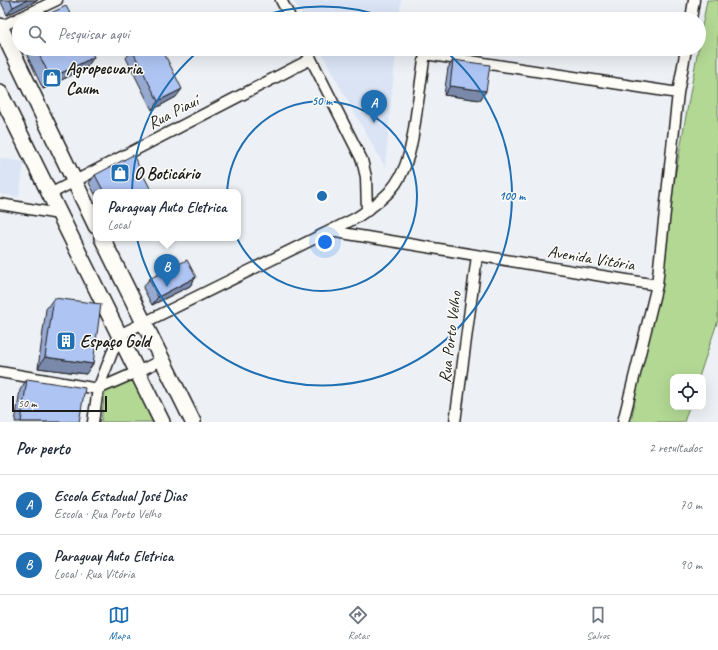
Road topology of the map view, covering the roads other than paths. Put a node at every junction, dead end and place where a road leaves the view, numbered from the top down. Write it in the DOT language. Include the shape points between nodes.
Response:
graph roads {
  1 [pos="57,0"];
  2 [pos="281,0"];
  3 [pos="694,0"];
  4 [pos="31,12"];
  5 [pos="287,12"];
  6 [pos="692,12"];
  7 [pos="12,21"];
  8 [pos="0,26"];
  9 [pos="12,51"];
  10 [pos="14,56"];
  11 [pos="310,56"];
  12 [pos="425,56"];
  13 [pos="438,56"];
  14 [pos="685,56"];
  15 [pos="311,59"];
  16 [pos="0,93"];
  17 [pos="678,93"];
  18 [pos="74,182"];
  19 [pos="50,194"];
  20 [pos="0,204"];
  21 [pos="367,211"];
  22 [pos="59,214"];
  23 [pos="93,220"];
  24 [pos="330,231"];
  25 [pos="103,241"];
  26 [pos="477,256"];
  27 [pos="657,285"];
  28 [pos="143,324"];
  29 [pos="119,335"];
  30 [pos="162,360"];
  31 [pos="0,372"];
  32 [pos="137,372"];
  33 [pos="98,389"];
  34 [pos="93,422"];
  35 [pos="162,422"];
  36 [pos="193,422"];
  37 [pos="455,422"];
  38 [pos="624,422"];
  1 -- 4 [label="street"];
  2 -- 5 [label="street"];
  3 -- 6 [label="street"];
  7 -- 8 [label="street"];
  8 -- 9 [label="street"];
  10 -- 18 [label="street"];
  11 -- 15 [label="street"];
  12 -- 21 [label="street" via="409,155 391,190"];
  13 -- 17 [label="street"];
  14 -- 17 [label="street, Avenida Vitória"];
  15 -- 18 [label="street, Rua Piauí"];
  15 -- 21 [label="street" via="362,160 366,177"];
  16 -- 19 [label="street"];
  17 -- 27 [label="street, Avenida Vitória"];
  18 -- 19 [label="street, Rua Piauí"];
  18 -- 23 [label="street"];
  19 -- 22 [label="street"];
  20 -- 22 [label="street"];
  21 -- 24 [label="street"];
  22 -- 29 [label="street"];
  24 -- 26 [label="street, Avenida Vitória"];
  24 -- 28 [label="street"];
  25 -- 28 [label="street"];
  26 -- 27 [label="street, Avenida Vitória"];
  26 -- 37 [label="street, Rua Porto Velho"];
  27 -- 38 [label="street"];
  28 -- 29 [label="street"];
  28 -- 30 [label="street"];
  29 -- 32 [label="street"];
  29 -- 33 [label="street"];
  30 -- 32 [label="street"];
  30 -- 36 [label="street"];
  31 -- 33 [label="street"];
  32 -- 33 [label="street"];
  32 -- 35 [label="street"];
  33 -- 34 [label="street"];
}
